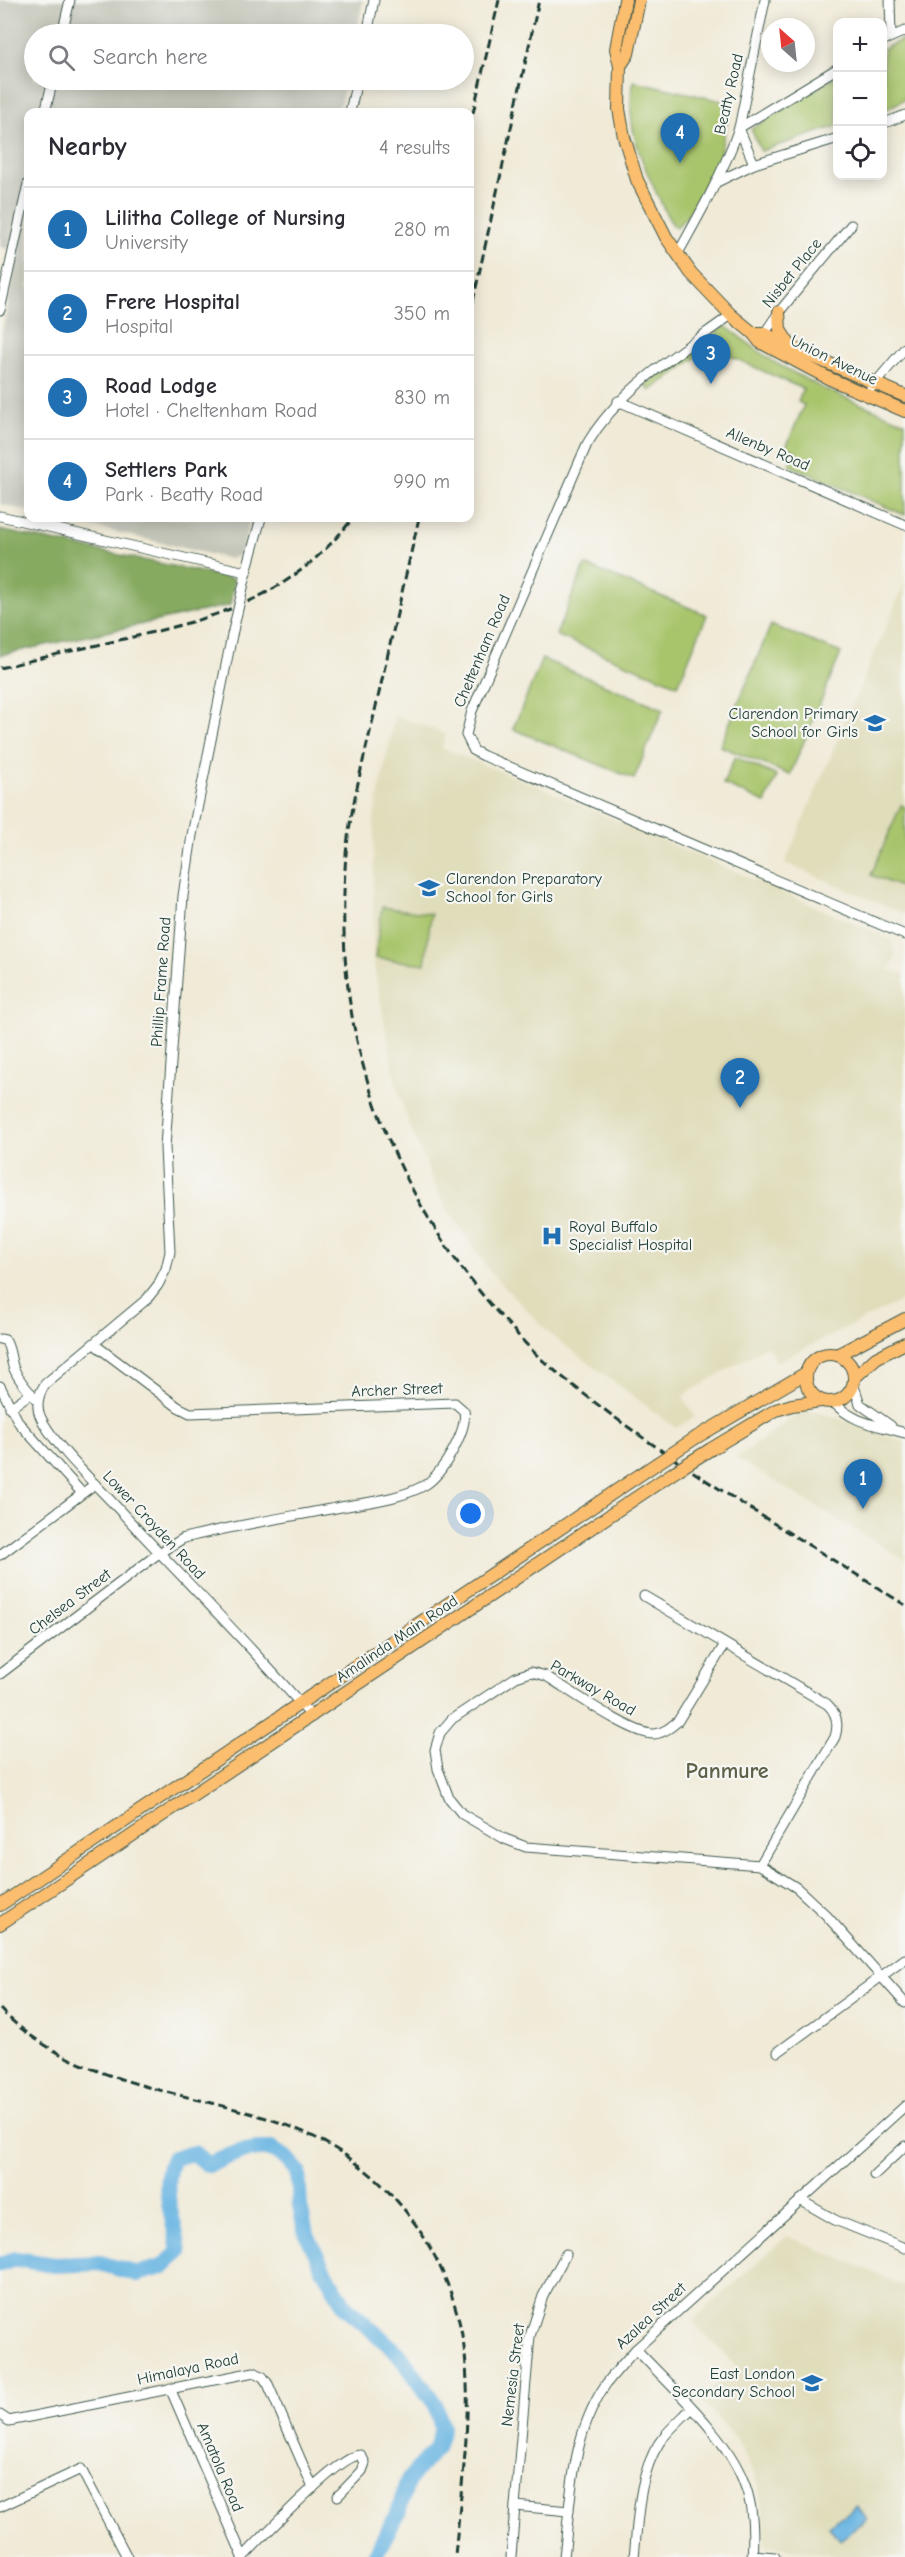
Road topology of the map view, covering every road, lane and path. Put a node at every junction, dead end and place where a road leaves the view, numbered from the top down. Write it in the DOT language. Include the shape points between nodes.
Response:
graph roads {
  1 [pos="70,0"];
  2 [pos="374,0"];
  3 [pos="625,0"];
  4 [pos="639,0"];
  5 [pos="765,0"];
  6 [pos="890,0"];
  7 [pos="64,24"];
  8 [pos="369,24"];
  9 [pos="905,31"];
  10 [pos="887,38"];
  11 [pos="620,66"];
  12 [pos="833,70"];
  13 [pos="50,90"];
  14 [pos="355,90"];
  15 [pos="46,108"];
  16 [pos="351,108"];
  17 [pos="905,115"];
  18 [pos="887,122"];
  19 [pos="739,128"];
  20 [pos="833,139"];
  21 [pos="754,164"];
  22 [pos="717,182"];
  23 [pos="24,202"];
  24 [pos="851,225"];
  25 [pos="677,255"];
  26 [pos="0,310"];
  27 [pos="779,312"];
  28 [pos="731,315"];
  29 [pos="759,336"];
  30 [pos="790,346"];
  31 [pos="905,348"];
  32 [pos="875,383"];
  33 [pos="866,395"];
  34 [pos="905,396"];
  35 [pos="618,401"];
  36 [pos="905,411"];
  37 [pos="0,516"];
  38 [pos="24,522"];
  39 [pos="25,522"];
  40 [pos="260,522"];
  41 [pos="905,525"];
  42 [pos="245,575"];
  43 [pos="905,935"];
  44 [pos="905,1319"];
  45 [pos="0,1339"];
  46 [pos="905,1343"];
  47 [pos="94,1344"];
  48 [pos="837,1355"];
  49 [pos="806,1372"];
  50 [pos="854,1381"];
  51 [pos="0,1386"];
  52 [pos="34,1397"];
  53 [pos="827,1402"];
  54 [pos="10,1408"];
  55 [pos="903,1432"];
  56 [pos="95,1484"];
  57 [pos="82,1493"];
  58 [pos="159,1553"];
  59 [pos="0,1555"];
  60 [pos="644,1596"];
  61 [pos="725,1644"];
  62 [pos="0,1674"];
  63 [pos="300,1703"];
  64 [pos="312,1717"];
  65 [pos="760,1865"];
  66 [pos="0,1905"];
  67 [pos="0,1924"];
  68 [pos="905,1959"];
  69 [pos="881,1975"];
  70 [pos="905,2003"];
  71 [pos="778,2052"];
  72 [pos="905,2106"];
  73 [pos="905,2146"];
  74 [pos="874,2175"];
  75 [pos="800,2200"];
  76 [pos="905,2248"];
  77 [pos="566,2254"];
  78 [pos="636,2349"];
  79 [pos="170,2388"];
  80 [pos="691,2409"];
  81 [pos="0,2415"];
  82 [pos="4,2423"];
  83 [pos="313,2488"];
  84 [pos="338,2496"];
  85 [pos="515,2506"];
  86 [pos="0,2507"];
  87 [pos="569,2511"];
  88 [pos="752,2556"];
  89 [pos="127,2557"];
  90 [pos="243,2557"];
  91 [pos="510,2557"];
  92 [pos="564,2557"];
  93 [pos="634,2557"];
  94 [pos="775,2557"];
  1 -- 7 [label="street"];
  2 -- 8 [label="street"];
  3 -- 11 [label="main road, Union Avenue" via="616,49"];
  4 -- 11 [label="main road, Union Avenue" via="628,54"];
  5 -- 19 [label="street, Beatty Road"];
  6 -- 10 [label="street"];
  9 -- 10 [label="street"];
  11 -- 25 [label="main road, Union Avenue" via="619,109 632,164 652,212"];
  12 -- 19 [label="street"];
  13 -- 15 [label="street"];
  14 -- 16 [label="street"];
  17 -- 18 [label="street"];
  19 -- 21 [label="street"];
  19 -- 22 [label="street, Beatty Road"];
  20 -- 21 [label="street"];
  21 -- 22 [label="street"];
  22 -- 25 [label="street, Beatty Road"];
  23 -- 26 [label="street"];
  24 -- 27 [label="street, Nisbet Place"];
  25 -- 28 [label="main road, Union Avenue"];
  27 -- 29 [label="street, Nisbet Place"];
  27 -- 30 [label="main road" via="780,330"];
  28 -- 29 [label="main road, Union Avenue"];
  28 -- 35 [label="street, Cheltenham Road"];
  29 -- 30 [label="main road, Union Avenue"];
  29 -- 33 [label="main road, Union Avenue"];
  30 -- 32 [label="main road, Union Avenue"];
  31 -- 32 [label="street"];
  32 -- 33 [label="street"];
  32 -- 34 [label="main road, Union Avenue"];
  33 -- 36 [label="main road, Union Avenue"];
  35 -- 41 [label="street, Allenby Road"];
  35 -- 43 [label="street, Cheltenham Road" via="587,444 472,711 466,727 469,744 483,756"];
  37 -- 38 [label="street"];
  39 -- 42 [label="street"];
  40 -- 42 [label="street, Phillip Frame Road"];
  42 -- 47 [label="street, Phillip Frame Road, bridge" via="183,896 165,1147 170,1252 166,1269 147,1299"];
  44 -- 48 [label="main road, Amalinda Main Road"];
  45 -- 52 [label="street, Lower Croyden Road" via="7,1343 13,1367"];
  46 -- 50 [label="main road" via="867,1364"];
  47 -- 52 [label="street, Phillip Frame Road"];
  47 -- 58 [label="street, Archer Street" via="190,1413 448,1403 460,1405 464,1411 462,1432 447,1460 423,1486 380,1500 184,1538"];
  48 -- 49 [label="main road, Amalinda Main Road" via="821,1355"];
  48 -- 50 [label="main road" via="849,1364"];
  49 -- 53 [label="main road" via="810,1392"];
  49 -- 63 [label="main road, Amalinda Main Road, bridge" via="697,1437"];
  50 -- 53 [label="main road" via="846,1396"];
  50 -- 55 [label="street" via="860,1404"];
  51 -- 54 [label="street, Lower Croyden Road"];
  52 -- 54 [label="street"];
  52 -- 56 [label="street, Lower Croyden Road" via="46,1426"];
  53 -- 55 [label="street" via="853,1418"];
  53 -- 64 [label="main road, Amalinda Main Road, bridge" via="776,1410 711,1449"];
  54 -- 57 [label="street, Lower Croyden Road"];
  56 -- 57 [label="street"];
  56 -- 58 [label="street, Lower Croyden Road"];
  57 -- 59 [label="street"];
  58 -- 62 [label="street, Chelsea Street"];
  58 -- 63 [label="street, Lower Croyden Road"];
  60 -- 61 [label="street"];
  61 -- 65 [label="street" via="826,1704 837,1721 835,1737"];
  61 -- 65 [label="street, Parkway Road" via="678,1721 661,1732 631,1728 546,1676 531,1672 516,1677 452,1719 436,1741 436,1760 455,1806 479,1825 516,1844 536,1849"];
  63 -- 64 [label="street, Lower Croyden Road"];
  63 -- 66 [label="main road, Amalinda Main Road"];
  64 -- 67 [label="main road, Amalinda Main Road"];
  65 -- 69 [label="street, Parkway Road" via="811,1900"];
  68 -- 69 [label="street"];
  69 -- 70 [label="street, Parkway Road"];
  69 -- 71 [label="street"];
  72 -- 75 [label="street, Azalea Street"];
  73 -- 74 [label="street"];
  75 -- 76 [label="street" via="835,2220"];
  75 -- 78 [label="street, Azalea Street"];
  77 -- 85 [label="street, Nemesia Street" via="543,2296 530,2336"];
  78 -- 80 [label="street"];
  78 -- 87 [label="street, Azalea Street" via="606,2385 590,2415 576,2460"];
  79 -- 82 [label="street, Himalaya Road"];
  79 -- 83 [label="street, Himalaya Road" via="245,2372 260,2374 268,2384"];
  79 -- 90 [label="street, Amatola Road"];
  80 -- 88 [label="street" via="727,2451 744,2482 752,2518"];
  80 -- 93 [label="street" via="659,2444 650,2462 641,2494"];
  81 -- 82 [label="street, Himalaya Road"];
  83 -- 84 [label="street" via="350,2457 361,2455 365,2463 362,2471"];
  83 -- 90 [label="street"];
  85 -- 87 [label="street"];
  85 -- 91 [label="street, Nemesia Street"];
  86 -- 89 [label="street" via="81,2469"];
  87 -- 92 [label="street, Azalea Street"];
  88 -- 94 [label="street"];
}
